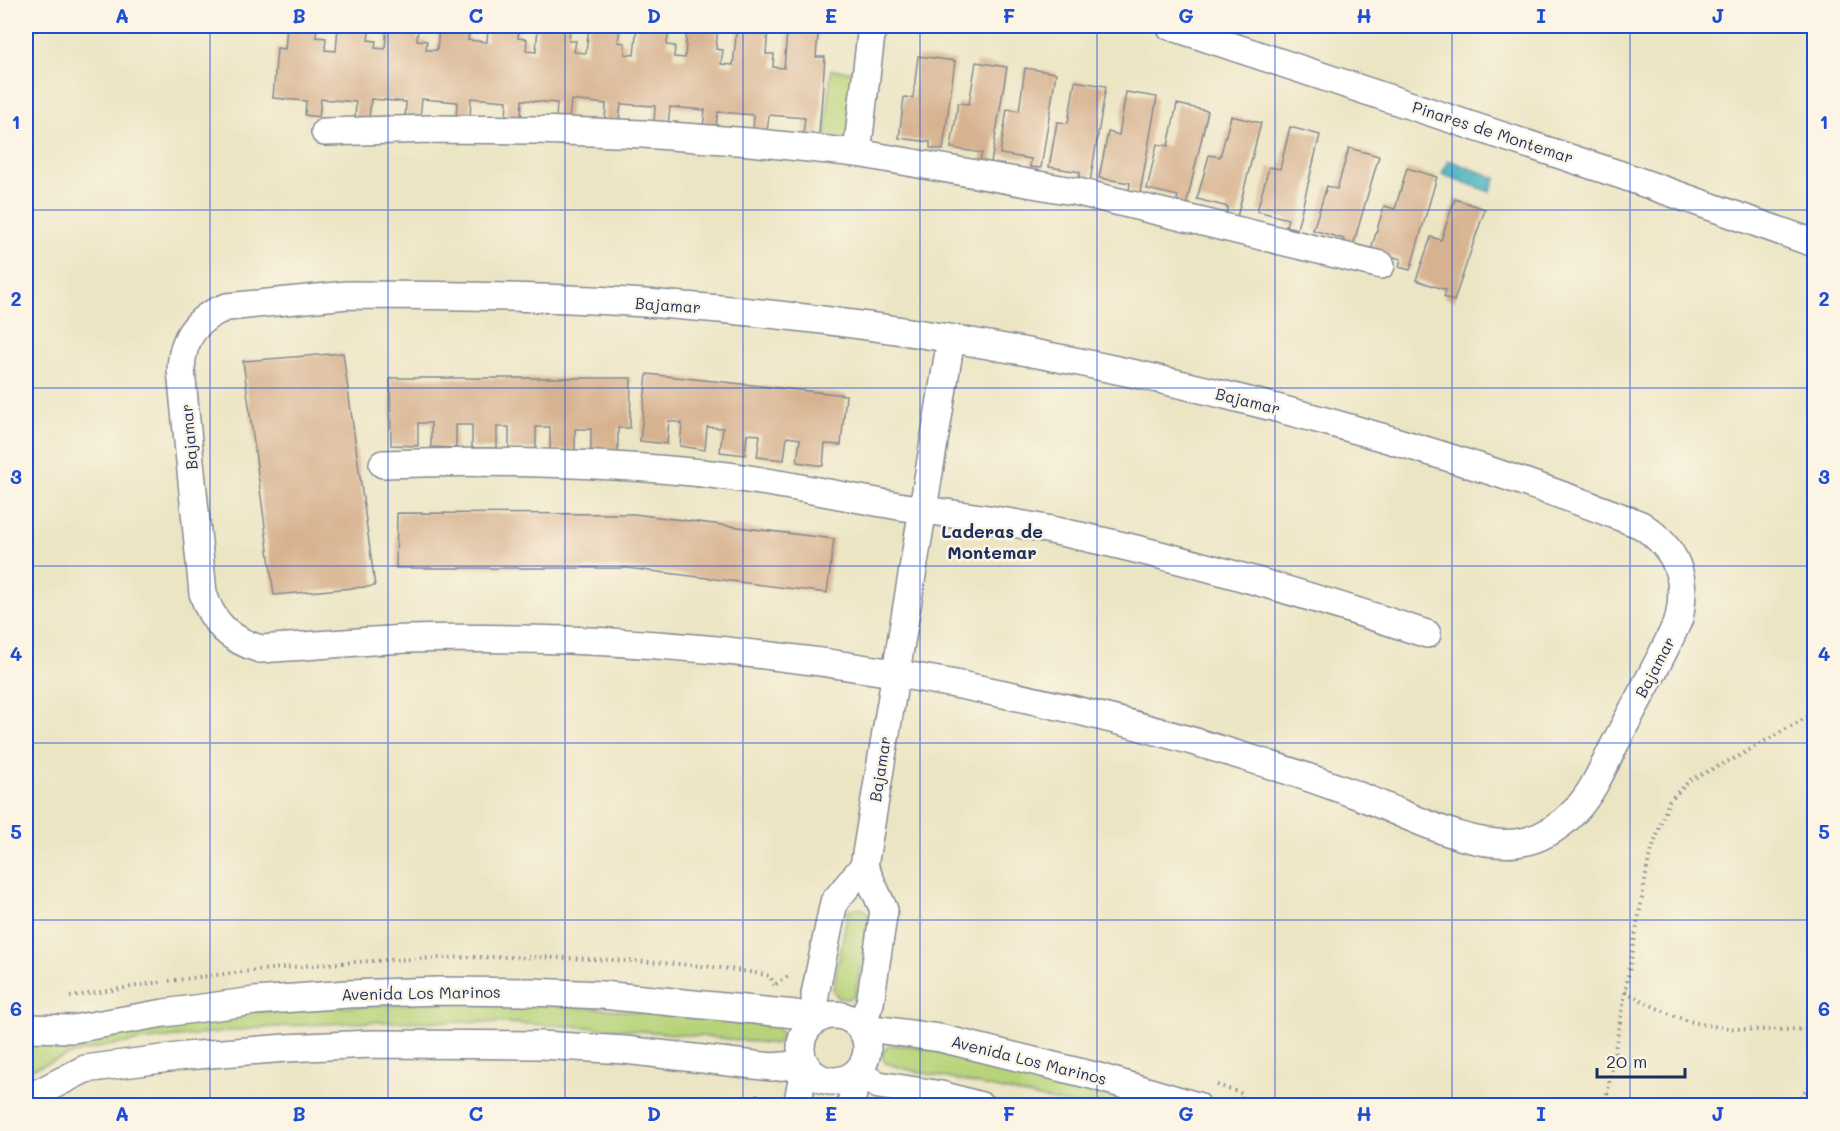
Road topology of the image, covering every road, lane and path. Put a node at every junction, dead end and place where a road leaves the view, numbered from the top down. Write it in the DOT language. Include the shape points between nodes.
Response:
graph roads {
  1 [pos="872,26"];
  2 [pos="1170,26"];
  3 [pos="325,132"];
  4 [pos="857,153"];
  5 [pos="1815,243"];
  6 [pos="1381,265"];
  7 [pos="951,339"];
  8 [pos="383,464"];
  9 [pos="923,509"];
  10 [pos="1427,634"];
  11 [pos="896,673"];
  12 [pos="1815,713"];
  13 [pos="864,866"];
  14 [pos="1625,992"];
  15 [pos="816,1019"];
  16 [pos="860,1027"];
  17 [pos="26,1028"];
  18 [pos="1815,1029"];
  19 [pos="805,1064"];
  20 [pos="856,1074"];
  21 [pos="1815,1080"];
  22 [pos="26,1097"];
  23 [pos="797,1106"];
  24 [pos="851,1106"];
  25 [pos="981,1106"];
  26 [pos="1197,1106"];
  27 [pos="1605,1106"];
  28 [pos="1793,1106"];
  1 -- 4 [label="street"];
  2 -- 5 [label="street, Pinares de Montemar"];
  3 -- 4 [label="street" via="431,129 643,134"];
  4 -- 6 [label="street" via="1078,192"];
  7 -- 9 [label="street, Bajamar"];
  7 -- 11 [label="street, Bajamar" via="1145,376 1267,405 1496,473 1625,519 1666,546 1680,575 1682,604 1673,632 1586,798 1561,825 1527,841 1510,844 1469,839 1357,795 1161,732 1061,706"];
  7 -- 11 [label="street, Bajamar" via="783,315 675,305 511,296 347,295 214,311 192,330 182,356 203,593 218,625 244,644 260,649 412,639 618,642 720,650"];
  8 -- 9 [label="street" via="543,461 639,466 792,485"];
  9 -- 10 [label="street" via="1126,546 1277,586"];
  9 -- 11 [label="street, Bajamar"];
  11 -- 13 [label="street, Bajamar"];
  12 -- 14 [label="path" via="1690,780 1669,801 1649,858"];
  13 -- 15 [label="street" via="834,902 815,994"];
  13 -- 16 [label="street" via="884,910 870,1003"];
  14 -- 18 [label="path" via="1693,1022 1737,1029"];
  14 -- 27 [label="path"];
  15 -- 16 [label="street" via="835,1014"];
  15 -- 17 [label="street, Avenida Los Marinos" via="602,995 439,991 255,1001 73,1029"];
  15 -- 19 [label="street" via="808,1025 800,1045"];
  16 -- 20 [label="street" via="868,1046 863,1066"];
  16 -- 26 [label="street, Avenida Los Marinos" via="940,1038"];
  19 -- 20 [label="street" via="828,1081"];
  19 -- 22 [label="street" via="772,1067 541,1045 370,1044 185,1056 85,1069"];
  19 -- 23 [label="street"];
  20 -- 24 [label="street"];
  20 -- 25 [label="street" via="879,1085"];
  21 -- 28 [label="path"];
}
